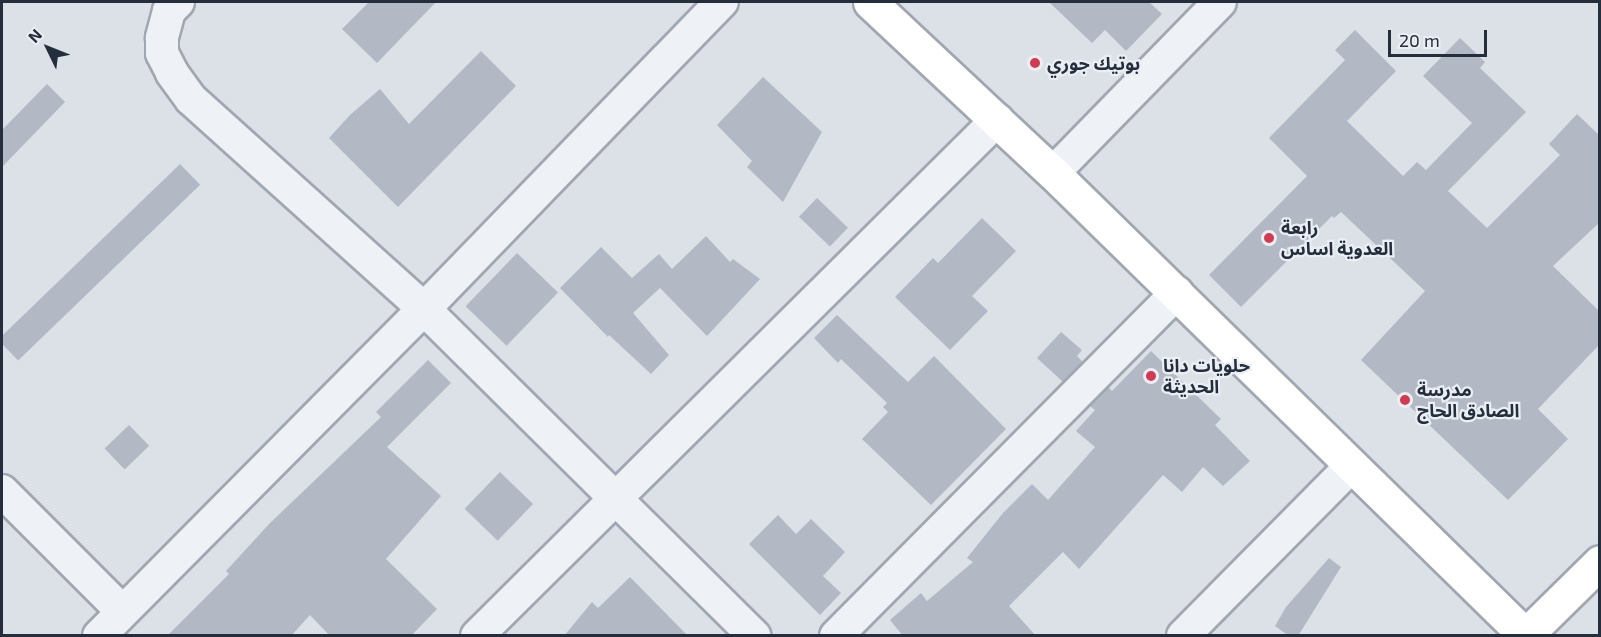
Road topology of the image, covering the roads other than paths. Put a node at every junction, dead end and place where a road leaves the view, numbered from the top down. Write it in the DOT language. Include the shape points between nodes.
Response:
graph roads {
  1 [pos="178,2"];
  2 [pos="722,2"];
  3 [pos="870,2"];
  4 [pos="1220,2"];
  5 [pos="997,120"];
  6 [pos="1053,173"];
  7 [pos="1177,293"];
  8 [pos="424,309"];
  9 [pos="1352,465"];
  10 [pos="2,491"];
  11 [pos="617,497"];
  12 [pos="1599,561"];
  13 [pos="122,611"];
  14 [pos="1526,635"];
  15 [pos="99,636"];
  16 [pos="477,636"];
  17 [pos="754,636"];
  18 [pos="836,636"];
  19 [pos="1183,636"];
  1 -- 8 [label="street" via="169,11 162,52 191,99"];
  2 -- 8 [label="street"];
  3 -- 5 [label="street"];
  4 -- 6 [label="street"];
  5 -- 6 [label="street"];
  5 -- 11 [label="street"];
  6 -- 7 [label="street"];
  7 -- 9 [label="street"];
  7 -- 18 [label="street"];
  8 -- 11 [label="street"];
  8 -- 13 [label="street"];
  9 -- 14 [label="street"];
  9 -- 19 [label="street"];
  10 -- 13 [label="street"];
  11 -- 16 [label="street"];
  11 -- 17 [label="street"];
  12 -- 14 [label="street"];
  13 -- 15 [label="street"];
}
